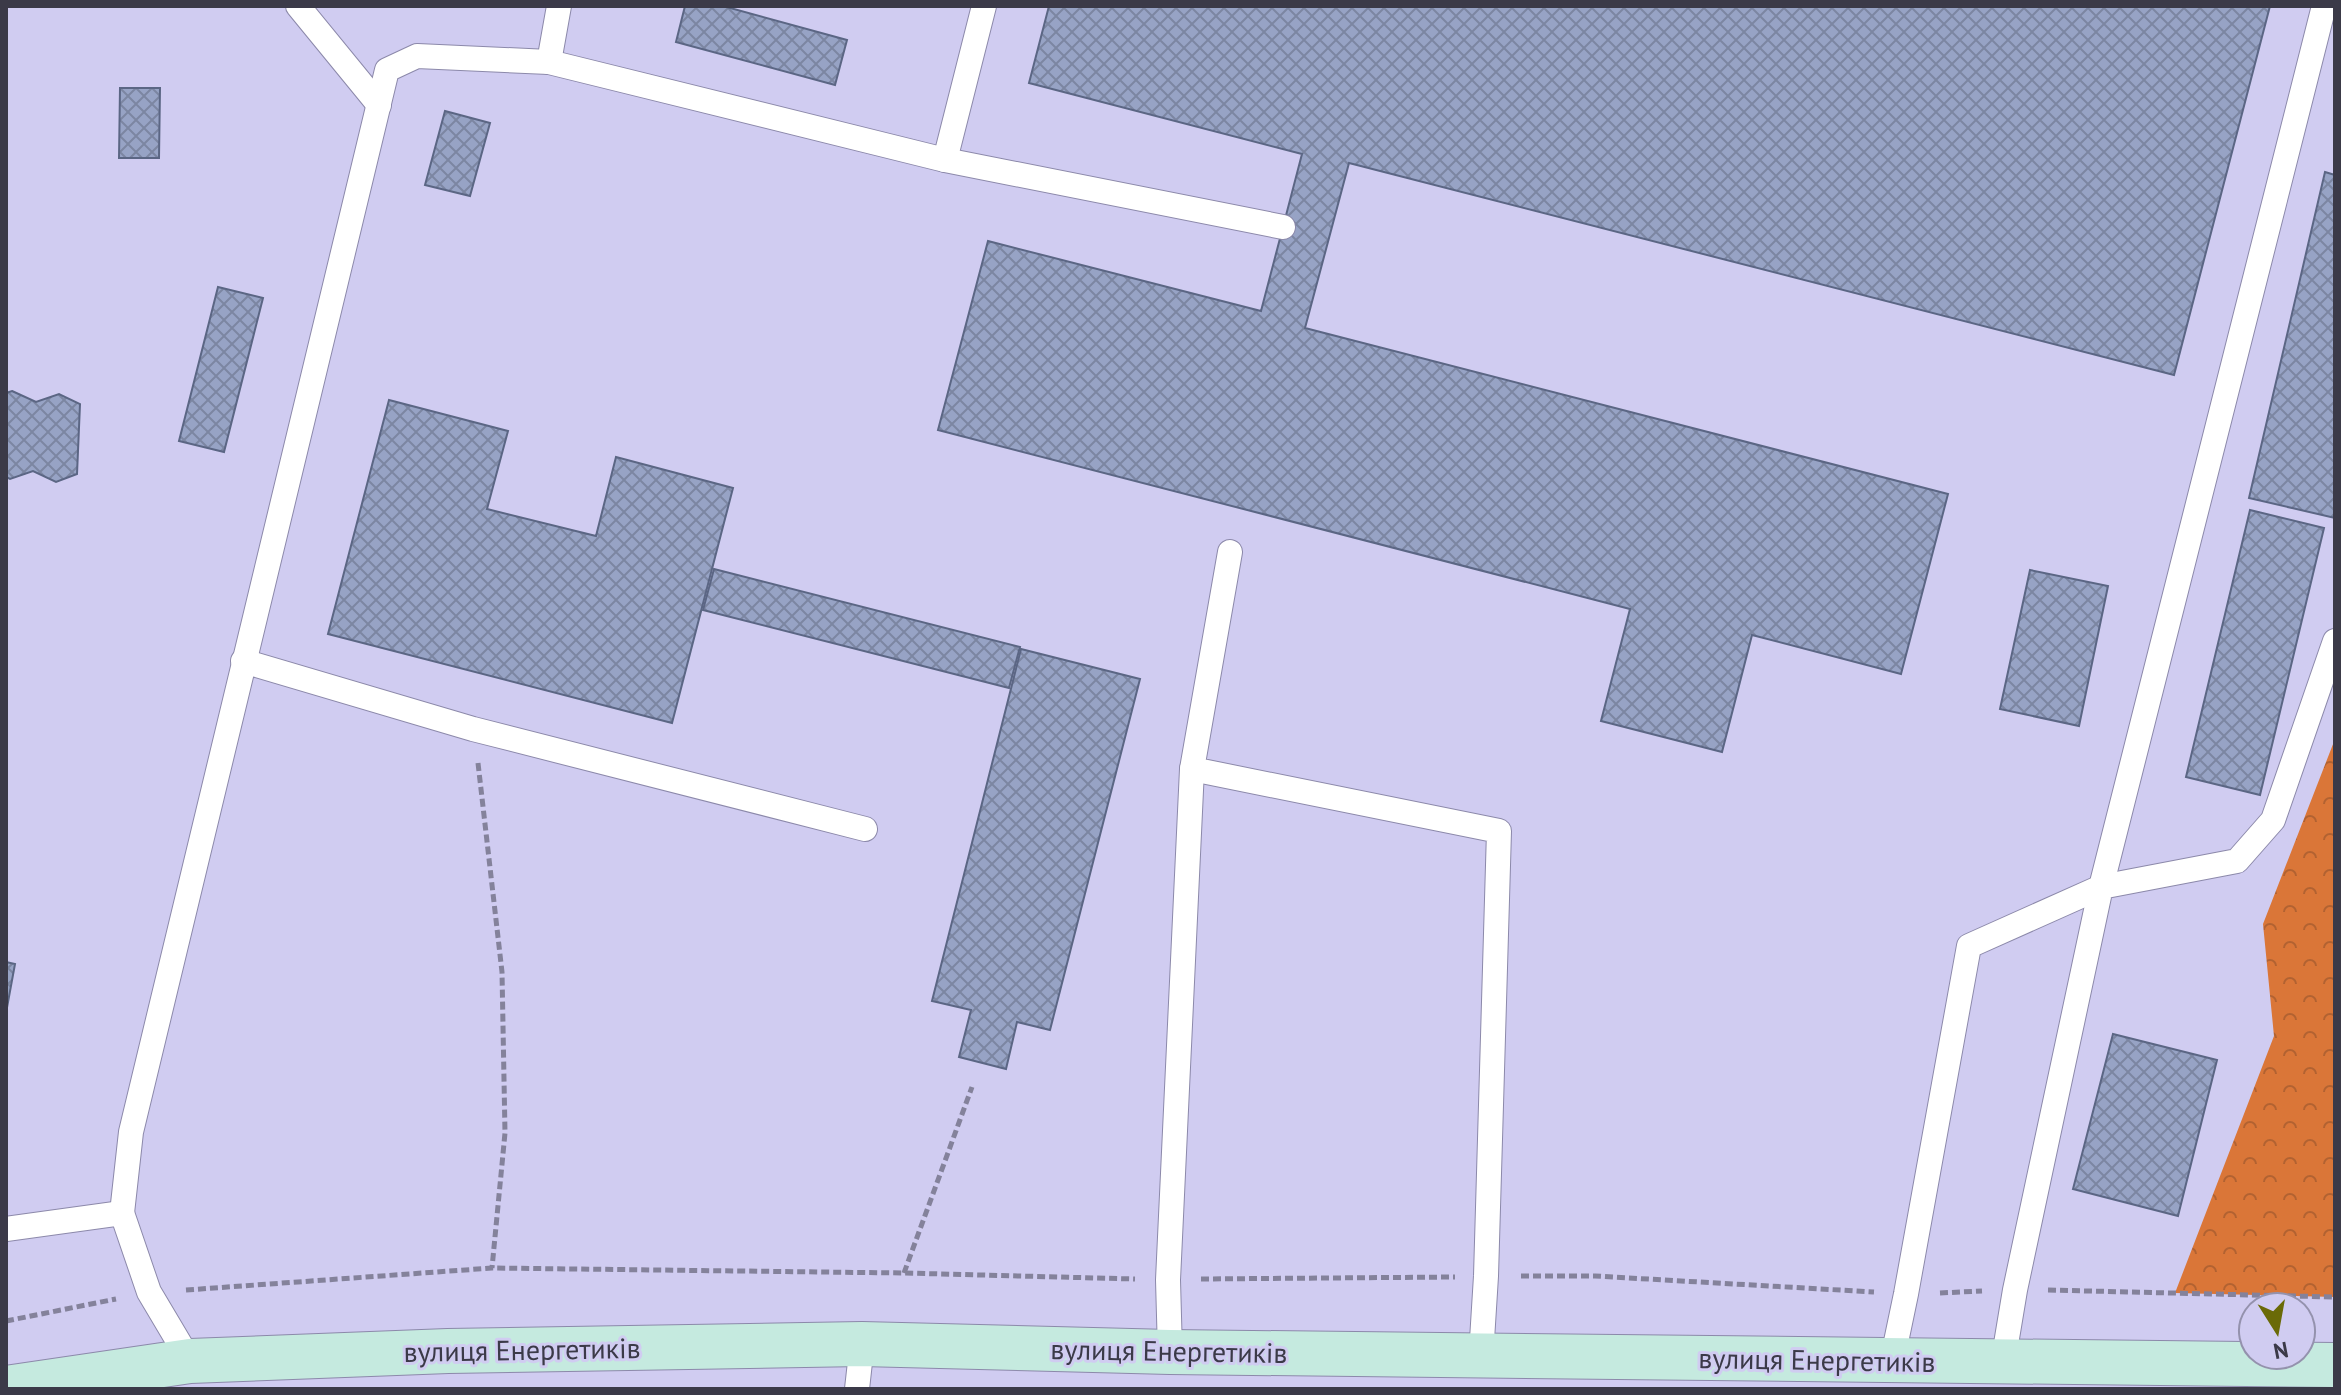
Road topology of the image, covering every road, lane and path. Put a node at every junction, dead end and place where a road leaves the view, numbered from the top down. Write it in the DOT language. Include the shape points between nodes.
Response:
graph roads {
  1 [pos="298,6"];
  2 [pos="559,6"];
  3 [pos="984,6"];
  4 [pos="2324,6"];
  5 [pos="549,62"];
  6 [pos="379,105"];
  7 [pos="945,160"];
  8 [pos="1283,227"];
  9 [pos="1230,552"];
  10 [pos="2335,641"];
  11 [pos="243,661"];
  12 [pos="473,729"];
  13 [pos="1192,769"];
  14 [pos="865,829"];
  15 [pos="2101,887"];
  16 [pos="972,1087"];
  17 [pos="122,1213"];
  18 [pos="6,1229"];
  19 [pos="492,1268"];
  20 [pos="904,1273"];
  21 [pos="862,1344"];
  22 [pos="1170,1352"];
  23 [pos="1481,1356"];
  24 [pos="190,1361"];
  25 [pos="1892,1361"];
  26 [pos="2003,1362"];
  27 [pos="2335,1365"];
  28 [pos="12,1388"];
  29 [pos="857,1389"];
  1 -- 6 [label="lane"];
  2 -- 5 [label="lane"];
  3 -- 7 [label="lane"];
  4 -- 15 [label="lane"];
  5 -- 6 [label="lane" via="417,56 387,70"];
  5 -- 7 [label="lane"];
  6 -- 11 [label="lane"];
  7 -- 8 [label="lane"];
  9 -- 13 [label="lane"];
  10 -- 15 [label="lane" via="2273,820 2237,861"];
  11 -- 12 [label="lane"];
  11 -- 17 [label="lane" via="131,1132"];
  12 -- 14 [label="lane"];
  12 -- 19 [label="path" via="502,972 505,1133"];
  13 -- 22 [label="lane" via="1168,1280"];
  13 -- 23 [label="lane" via="1499,831"];
  15 -- 25 [label="lane" via="1969,946"];
  15 -- 26 [label="lane"];
  16 -- 20 [label="path"];
  17 -- 18 [label="lane"];
  17 -- 24 [label="lane" via="149,1292"];
  21 -- 22 [label="main road, вулиця Енергетиків"];
  21 -- 24 [label="main road, вулиця Енергетиків"];
  21 -- 29 [label="lane"];
  22 -- 23 [label="main road, вулиця Енергетиків"];
  23 -- 25 [label="main road, вулиця Енергетиків"];
  24 -- 28 [label="main road, вулиця Енергетиків"];
  25 -- 26 [label="main road, вулиця Енергетиків"];
  26 -- 27 [label="main road, вулиця Енергетиків"];
}
